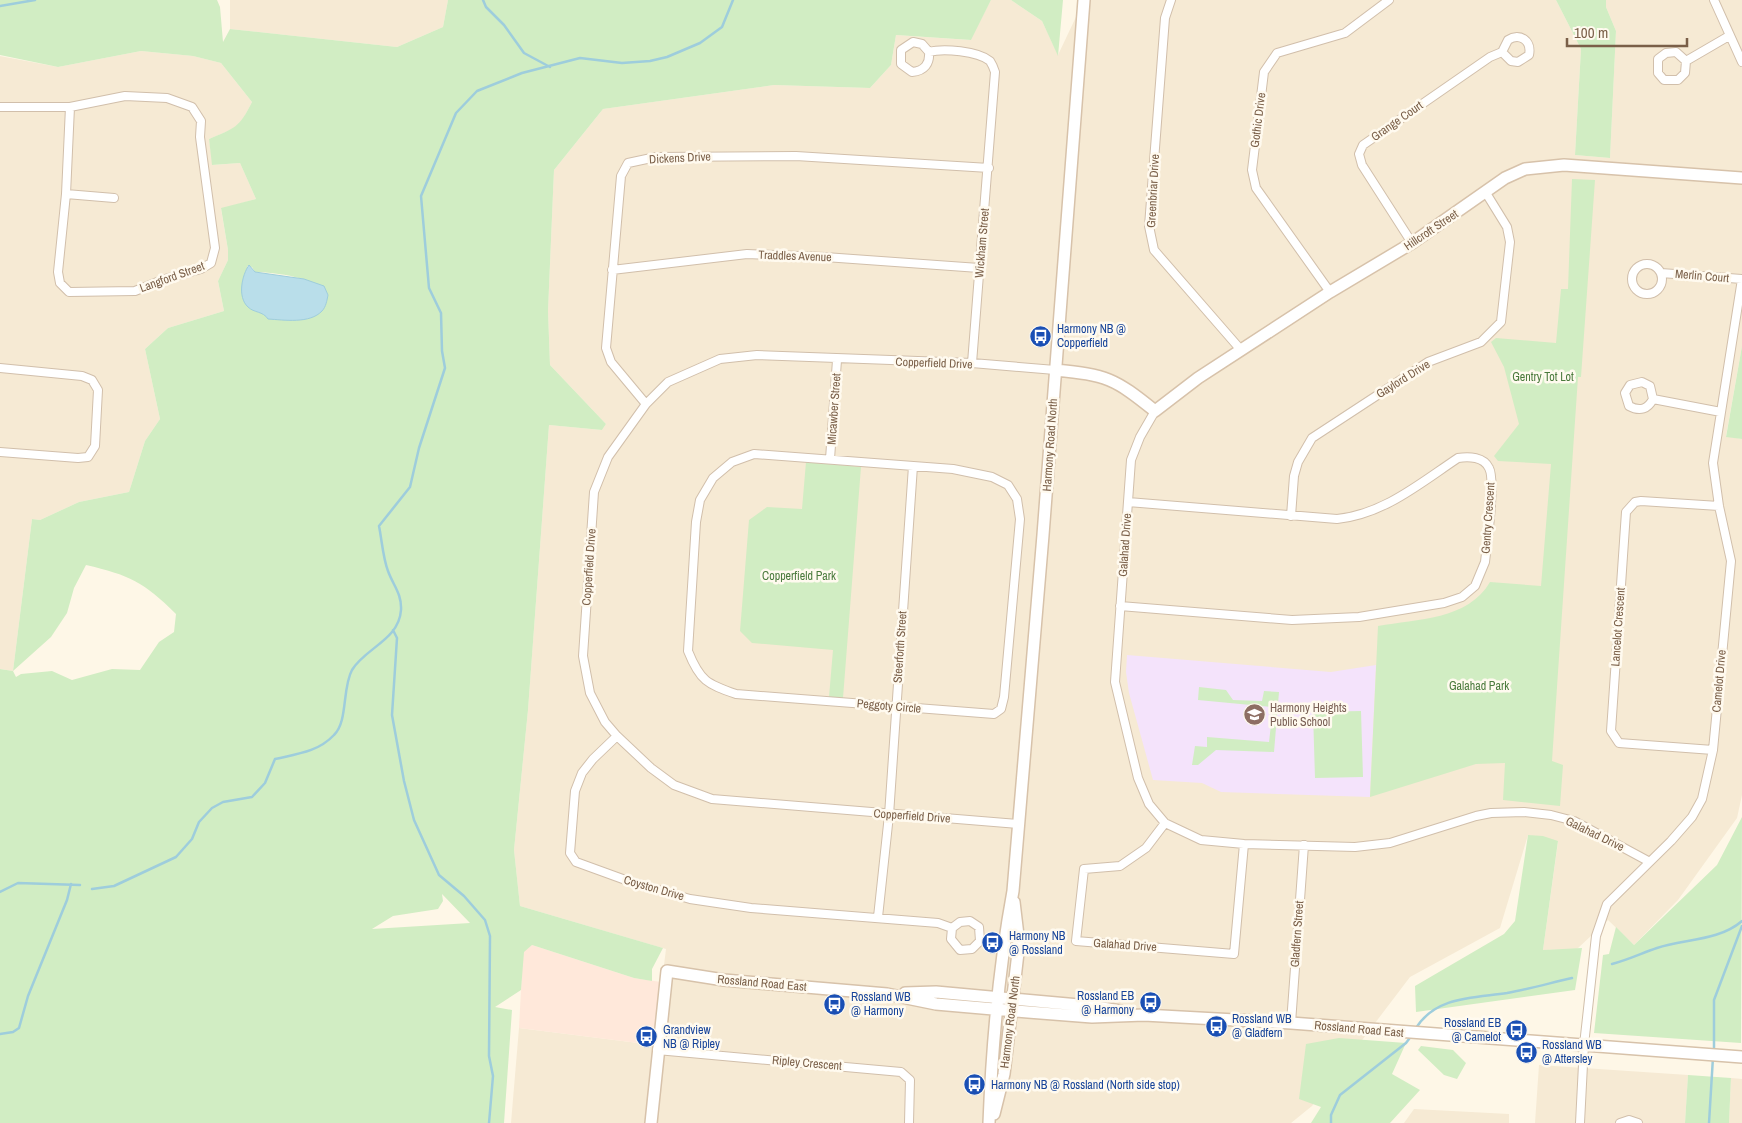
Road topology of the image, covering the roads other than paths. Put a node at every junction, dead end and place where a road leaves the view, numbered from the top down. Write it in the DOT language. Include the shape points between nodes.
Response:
graph roads {
  1 [pos="1084,0"];
  2 [pos="1171,0"];
  3 [pos="1389,0"];
  4 [pos="1714,0"];
  5 [pos="1730,36"];
  6 [pos="928,52"];
  7 [pos="1502,52"];
  8 [pos="1686,61"];
  9 [pos="1742,62"];
  10 [pos="70,106"];
  11 [pos="0,107"];
  12 [pos="989,168"];
  13 [pos="1742,178"];
  14 [pos="1486,193"];
  15 [pos="66,194"];
  16 [pos="114,198"];
  17 [pos="1412,243"];
  18 [pos="979,268"];
  19 [pos="612,270"];
  20 [pos="1661,274"];
  21 [pos="1742,279"];
  22 [pos="1330,292"];
  23 [pos="1240,350"];
  24 [pos="837,360"];
  25 [pos="972,363"];
  26 [pos="0,368"];
  27 [pos="1055,370"];
  28 [pos="1653,399"];
  29 [pos="646,404"];
  30 [pos="1154,411"];
  31 [pos="1721,412"];
  32 [pos="0,452"];
  33 [pos="830,459"];
  34 [pos="913,466"];
  35 [pos="1128,502"];
  36 [pos="1719,506"];
  37 [pos="1291,516"];
  38 [pos="1120,606"];
  39 [pos="895,706"];
  40 [pos="617,736"];
  41 [pos="1713,750"];
  42 [pos="889,815"];
  43 [pos="1164,823"];
  44 [pos="1018,824"];
  45 [pos="1244,844"];
  46 [pos="1304,844"];
  47 [pos="1648,861"];
  48 [pos="1013,891"];
  49 [pos="878,917"];
  50 [pos="952,928"];
  51 [pos="887,994"];
  52 [pos="998,997"];
  53 [pos="1013,999"];
  54 [pos="997,1010"];
  55 [pos="1012,1011"];
  56 [pos="1144,1015"];
  57 [pos="1291,1023"];
  58 [pos="1584,1045"];
  59 [pos="657,1050"];
  60 [pos="1742,1058"];
  61 [pos="651,1123"];
  62 [pos="909,1123"];
  63 [pos="991,1123"];
  64 [pos="1580,1123"];
  65 [pos="1620,1123"];
  66 [pos="1638,1123"];
  1 -- 27 [label="main road, Harmony Road North"];
  2 -- 23 [label="street, Greenbriar Drive" via="1165,18 1149,226 1154,250"];
  3 -- 22 [label="street, Gothic Drive" via="1344,33 1277,53 1264,72 1252,170 1256,188"];
  4 -- 5 [label="street"];
  5 -- 8 [label="street"];
  5 -- 9 [label="street"];
  6 -- 12 [label="street, Wickham Street" via="938,49 956,51 990,61 995,72"];
  7 -- 17 [label="street, Grange Court" via="1490,57 1363,145 1359,154 1362,165"];
  10 -- 11 [label="street, Langford Street"];
  10 -- 15 [label="street, Langford Street"];
  10 -- 15 [label="street, Langford Street" via="125,96 167,98 192,107 201,121 200,136 215,248 211,263 135,291 69,292 60,283 58,272"];
  12 -- 18 [label="street, Wickham Street"];
  12 -- 19 [label="street, Dickens Drive" via="796,156 656,157 628,164 621,176"];
  13 -- 14 [label="main road, Hillcroft Street" via="1543,165 1505,178"];
  14 -- 17 [label="main road, Hillcroft Street"];
  14 -- 37 [label="street, Gaylord Drive" via="1507,228 1510,242 1501,322 1481,342 1428,362 1312,438 1294,476"];
  15 -- 16 [label="street"];
  17 -- 22 [label="main road, Hillcroft Street"];
  18 -- 19 [label="street, Traddles Avenue" via="825,256 747,254"];
  18 -- 25 [label="street, Wickham Street"];
  19 -- 29 [label="street, Dickens Drive" via="606,348 611,362"];
  20 -- 21 [label="street, Merlin Court"];
  21 -- 31 [label="street, Camelot Drive"];
  22 -- 23 [label="main road, Hillcroft Street"];
  23 -- 30 [label="main road, Hillcroft Street"];
  24 -- 25 [label="street, Copperfield Drive"];
  24 -- 29 [label="street, Copperfield Drive" via="757,355 720,359 668,382"];
  24 -- 33 [label="street, Micawber Street"];
  25 -- 27 [label="street, Copperfield Drive"];
  26 -- 32 [label="street" via="82,376 92,380 98,390 94,446 88,457"];
  27 -- 30 [label="main road" via="1105,377 1127,388"];
  27 -- 44 [label="main road, Harmony Road North"];
  28 -- 31 [label="street"];
  29 -- 40 [label="street, Copperfield Drive" via="608,457 594,492 583,656 590,694 605,722"];
  30 -- 35 [label="street, Galahad Drive" via="1131,460"];
  31 -- 36 [label="street, Camelot Drive" via="1713,464"];
  33 -- 34 [label="street, Peggoty Circle"];
  33 -- 39 [label="street, Peggoty Circle" via="754,454 732,462 713,478 700,500 696,522 688,651 695,670 710,685 736,694"];
  34 -- 39 [label="street, Steerforth Street"];
  34 -- 39 [label="street, Peggoty Circle" via="953,469 992,477 1008,485 1016,498 1020,519 1001,709 994,714"];
  35 -- 37 [label="street, Gentry Crescent"];
  35 -- 38 [label="street, Galahad Drive"];
  36 -- 41 [label="street, Camelot Drive" via="1731,561"];
  36 -- 41 [label="street, Lancelot Crescent" via="1641,501 1635,502 1626,512 1611,730 1619,743"];
  37 -- 38 [label="street, Gentry Crescent" via="1337,519 1370,513 1466,456 1486,464 1492,478 1485,562 1475,586 1453,601 1359,617 1309,621"];
  38 -- 43 [label="street, Galahad Drive" via="1115,682 1138,778 1149,804"];
  39 -- 42 [label="street, Steerforth Street"];
  40 -- 42 [label="street, Copperfield Drive" via="674,785 712,799"];
  40 -- 49 [label="street, Coyston Drive" via="593,759 575,791 570,853 576,862 690,899 751,908"];
  41 -- 47 [label="street, Camelot Drive" via="1702,799 1692,817"];
  42 -- 44 [label="street, Copperfield Drive"];
  42 -- 49 [label="street, Steerforth Street"];
  43 -- 45 [label="street, Galahad Drive" via="1202,840"];
  43 -- 45 [label="street, Galahad Drive" via="1146,848 1120,866 1084,869 1076,941 1234,954"];
  44 -- 48 [label="main road, Harmony Road North"];
  45 -- 46 [label="street, Galahad Drive"];
  46 -- 47 [label="street, Galahad Drive" via="1372,846 1491,812 1524,812 1574,821"];
  46 -- 57 [label="street, Gladfern Street"];
  47 -- 58 [label="street, Camelot Drive" via="1607,904 1596,936"];
  48 -- 52 [label="main road, Harmony Road North"];
  48 -- 53 [label="main road, Harmony Road North" via="1019,944"];
  49 -- 50 [label="street, Coyston Drive" via="938,922"];
  50 -- 50 [label="street" via="951,939 960,950 972,950 980,941 981,932 975,923 965,920"];
  51 -- 52 [label="main road, Rossland Road East" via="936,992"];
  51 -- 54 [label="main road, Rossland Road East" via="936,1004"];
  51 -- 59 [label="main road, Rossland Road East" via="724,980 667,971"];
  52 -- 53 [label="main road, Rossland Road East"];
  52 -- 54 [label="main road, Harmony Road North"];
  53 -- 55 [label="main road, Harmony Road North"];
  53 -- 56 [label="main road, Rossland Road East"];
  54 -- 55 [label="main road, Rossland Road East"];
  54 -- 63 [label="main road, Harmony Road North"];
  55 -- 56 [label="main road, Rossland Road East" via="1092,1017"];
  55 -- 63 [label="main road, Harmony Road North" via="1004,1074"];
  56 -- 57 [label="main road, Rossland Road East"];
  57 -- 58 [label="main road, Rossland Road East"];
  58 -- 60 [label="main road, Rossland Road East"];
  58 -- 64 [label="street, Camelot Drive"];
  59 -- 61 [label="main road"];
  59 -- 62 [label="street, Ripley Crescent" via="901,1072 910,1080 911,1086"];
  65 -- 66 [label="street" via="1629,1120"];
}
